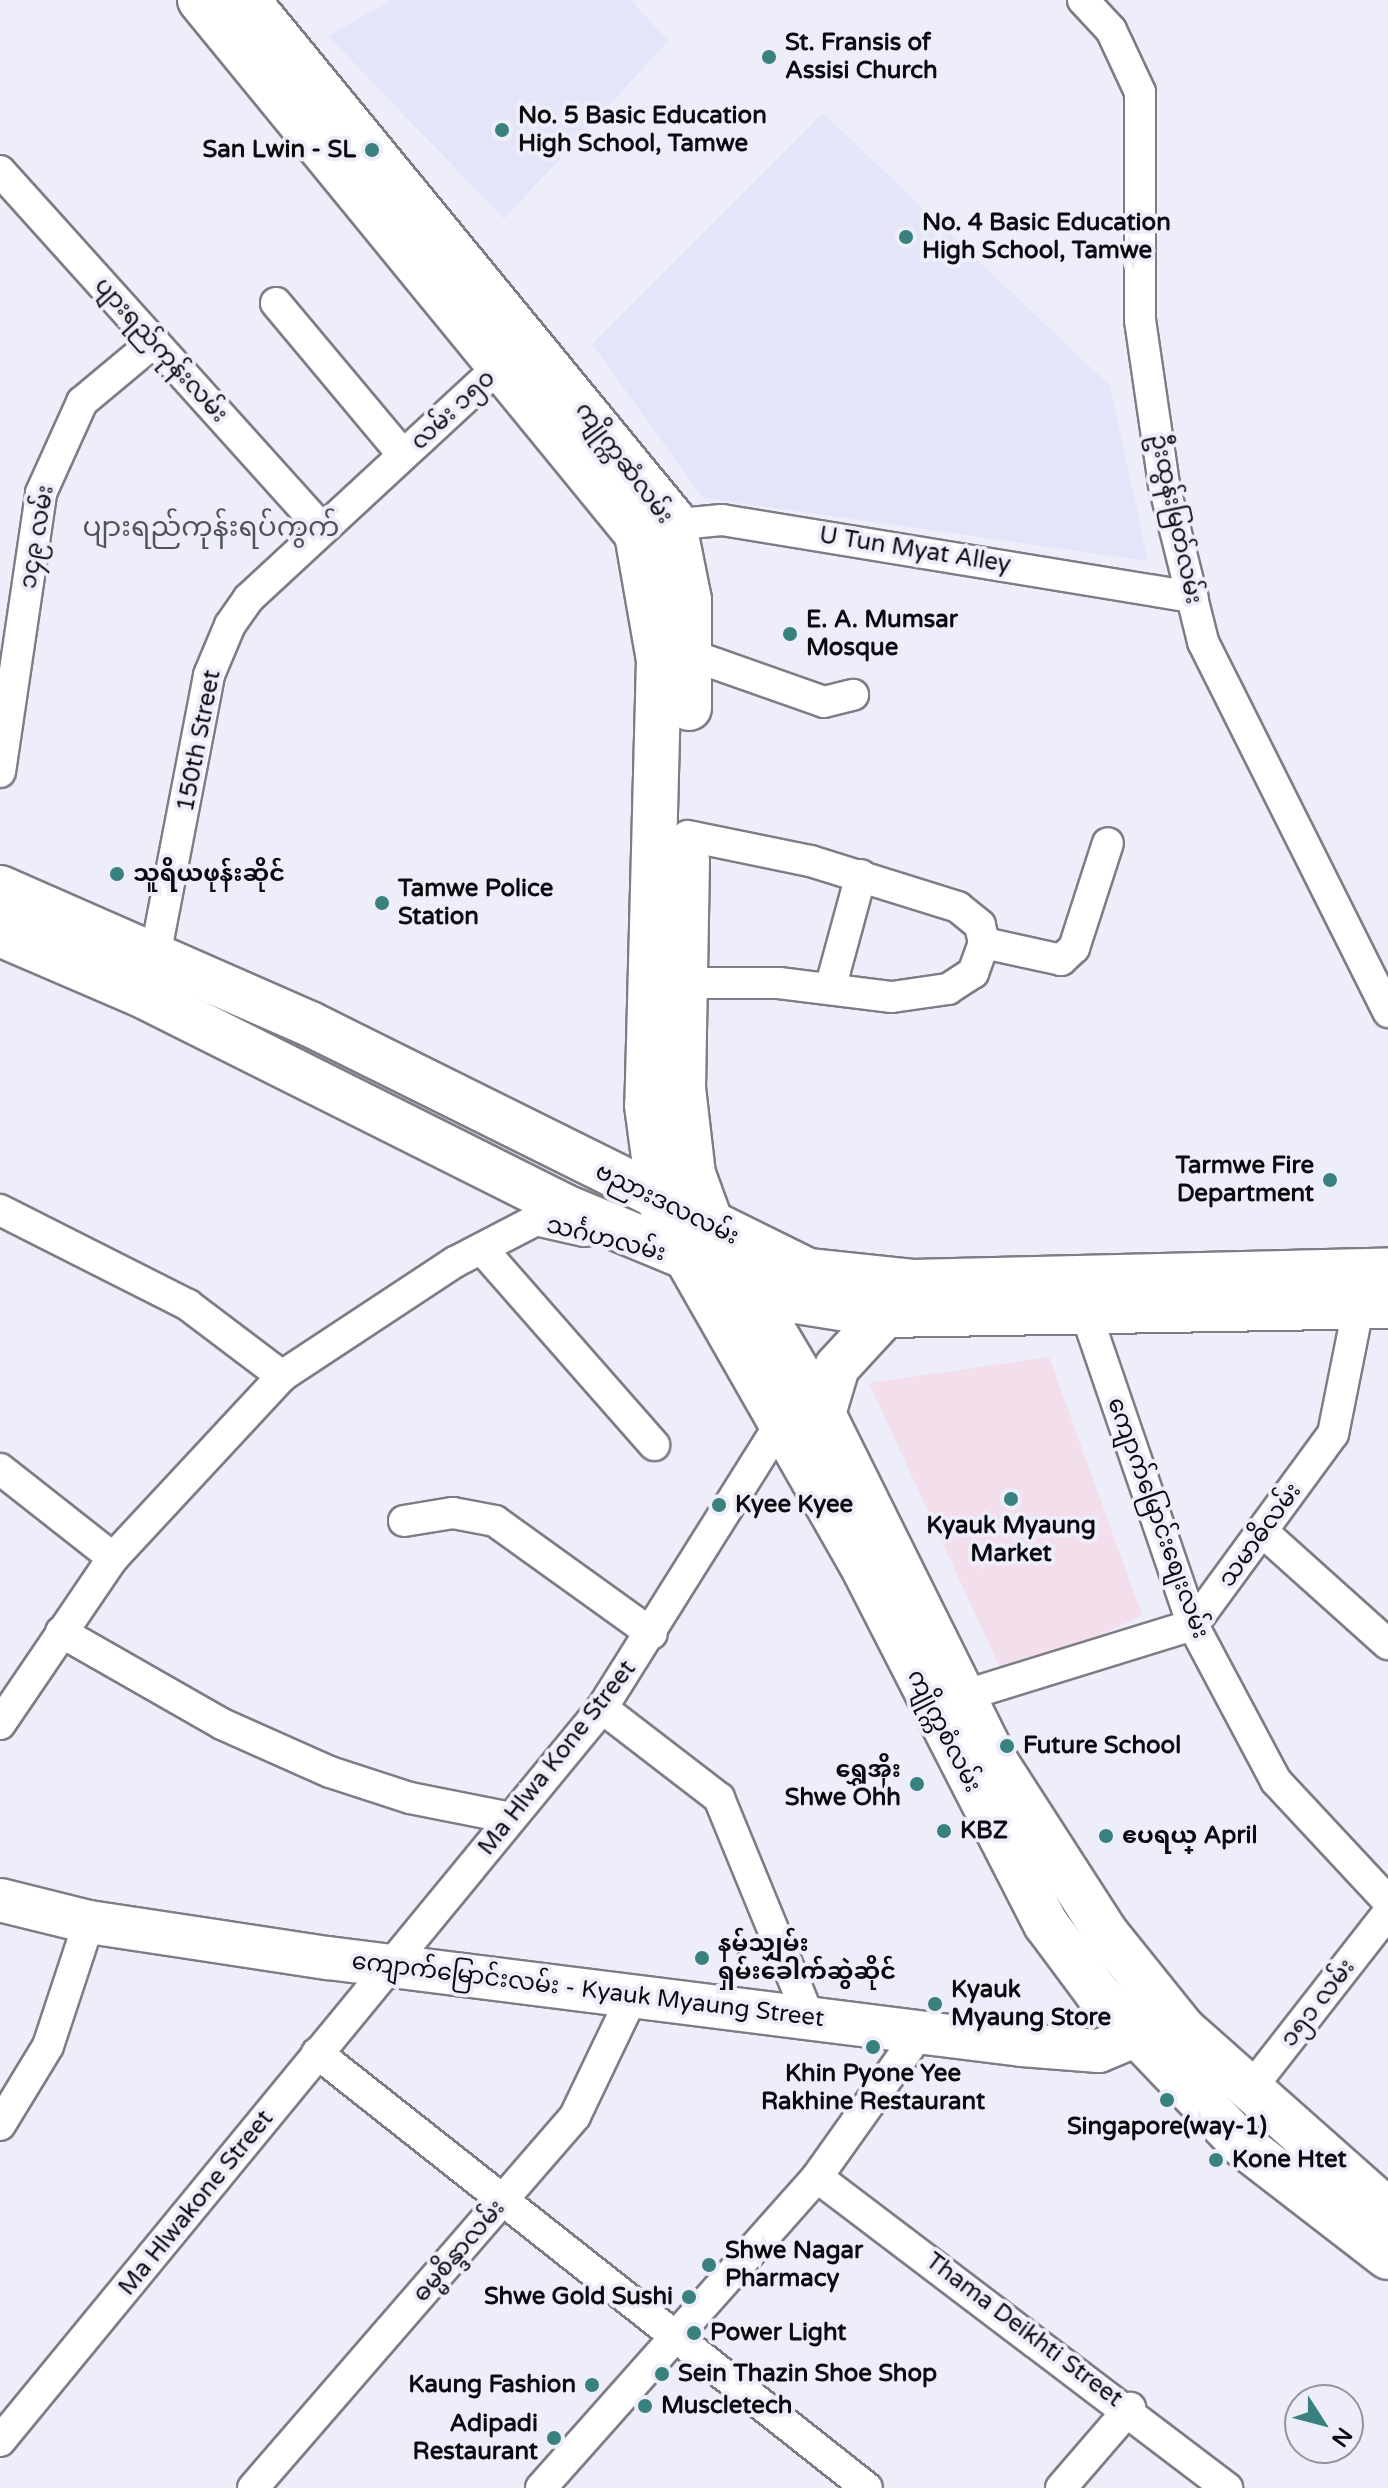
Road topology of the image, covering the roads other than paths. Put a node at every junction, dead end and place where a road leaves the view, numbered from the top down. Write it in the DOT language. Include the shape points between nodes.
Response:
graph roads {
  1 [pos="200,0"];
  2 [pos="247,0"];
  3 [pos="1083,0"];
  4 [pos="3,181"];
  5 [pos="276,303"];
  6 [pos="154,342"];
  7 [pos="502,364"];
  8 [pos="403,455"];
  9 [pos="655,527"];
  10 [pos="322,529"];
  11 [pos="1193,597"];
  12 [pos="688,654"];
  13 [pos="853,695"];
  14 [pos="0,772"];
  15 [pos="688,836"];
  16 [pos="1108,843"];
  17 [pos="861,875"];
  18 [pos="0,888"];
  19 [pos="0,934"];
  20 [pos="984,943"];
  21 [pos="155,956"];
  22 [pos="683,983"];
  23 [pos="830,989"];
  24 [pos="1388,1012"];
  25 [pos="647,1105"];
  26 [pos="687,1137"];
  27 [pos="574,1157"];
  28 [pos="660,1202"];
  29 [pos="0,1210"];
  30 [pos="700,1245"];
  31 [pos="482,1249"];
  32 [pos="740,1279"];
  33 [pos="1375,1288"];
  34 [pos="1111,1303"];
  35 [pos="885,1315"];
  36 [pos="282,1376"];
  37 [pos="803,1416"];
  38 [pos="654,1445"];
  39 [pos="0,1469"];
  40 [pos="404,1521"];
  41 [pos="1263,1532"];
  42 [pos="113,1558"];
  43 [pos="1193,1625"];
  44 [pos="61,1632"];
  45 [pos="652,1634"];
  46 [pos="1388,1644"];
  47 [pos="8,1692"];
  48 [pos="963,1696"];
  49 [pos="602,1708"];
  50 [pos="0,1724"];
  51 [pos="511,1818"];
  52 [pos="0,1900"];
  53 [pos="1388,1901"];
  54 [pos="1388,1913"];
  55 [pos="89,1922"];
  56 [pos="393,1965"];
  57 [pos="634,1993"];
  58 [pos="808,2015"];
  59 [pos="1151,2022"];
  60 [pos="918,2035"];
  61 [pos="317,2053"];
  62 [pos="1248,2092"];
  63 [pos="0,2125"];
  64 [pos="817,2177"];
  65 [pos="503,2201"];
  66 [pos="1388,2211"];
  67 [pos="1388,2257"];
  68 [pos="670,2337"];
  69 [pos="1130,2408"];
  70 [pos="0,2441"];
  71 [pos="832,2478"];
  72 [pos="253,2488"];
  73 [pos="541,2488"];
  74 [pos="867,2488"];
  75 [pos="1061,2488"];
  76 [pos="1227,2488"];
  1 -- 7 [label="main road, ကျိုက္ကဆံလမ်း"];
  2 -- 9 [label="main road, ကျိုက္ကဆံလမ်း"];
  3 -- 11 [label="street, ဦးထွန်းမြတ်လမ်း" via="1111,30 1140,92 1140,320 1164,485"];
  4 -- 6 [label="street, ပျားရည်ကုန်းလမ်း"];
  5 -- 8 [label="street"];
  6 -- 10 [label="street, ပျားရည်ကုန်းလမ်း"];
  6 -- 14 [label="street, ၁၄၉ လမ်း" via="82,402 41,493"];
  7 -- 8 [label="street, လမ်း ၁၅၀"];
  7 -- 9 [label="main road, ကျိုက္ကဆံလမ်း"];
  8 -- 10 [label="street, 150th Street"];
  9 -- 11 [label="street, U Tun Myat Alley" via="722,520"];
  9 -- 12 [label="main road, ကျိုက္ကဆံလမ်း" via="684,558"];
  9 -- 25 [label="main road, ကျိုက္ကဆံလမ်း" via="659,660"];
  10 -- 21 [label="street, 150th Street" via="248,599 209,675"];
  11 -- 24 [label="street, ဦးထွန်းမြတ်လမ်း" via="1203,642 1232,706"];
  12 -- 13 [label="street" via="824,702"];
  12 -- 15 [label="main road, ကျိုက္ကဆံလမ်း"];
  15 -- 17 [label="street"];
  15 -- 22 [label="main road, ကျိုက္ကဆံလမ်း"];
  16 -- 20 [label="street" via="1074,948 1061,960"];
  17 -- 20 [label="street" via="958,907 980,925"];
  17 -- 23 [label="street"];
  18 -- 21 [label="main road, ဗညားဒလလမ်း"];
  19 -- 30 [label="main road, ဗညားဒလလမ်း"];
  20 -- 23 [label="street" via="973,973 948,989 892,997"];
  21 -- 27 [label="main road, ဗညားဒလလမ်း" via="310,1024"];
  22 -- 23 [label="street"];
  22 -- 26 [label="main road, ကျိုက္ကဆံလမ်း"];
  25 -- 27 [label="main road" via="631,1133 612,1147"];
  25 -- 28 [label="main road, ကျိုက္ကစံလမ်း"];
  26 -- 30 [label="main road, ကျိုက္ကစံလမ်း"];
  27 -- 28 [label="main road, ဗညားဒလလမ်း"];
  28 -- 30 [label="main road, ကျိုက္ကစံလမ်း"];
  29 -- 36 [label="street" via="188,1305"];
  30 -- 31 [label="street, သင်္ဂဟလမ်း" via="536,1220"];
  30 -- 32 [label="main road, ဗညားဒလလမ်း"];
  30 -- 34 [label="main road, ဗညားဒလလမ်း" via="852,1279"];
  30 -- 37 [label="main road, ကျိုက္ကစံလမ်း"];
  31 -- 36 [label="street, သင်္ဂဟလမ်း"];
  31 -- 38 [label="street"];
  32 -- 35 [label="main road, ဗညားဒလလမ်း" via="790,1300"];
  32 -- 37 [label="main road, ကျိုက္ကစံလမ်း"];
  33 -- 34 [label="main road, ဗညားဒလလမ်း"];
  33 -- 41 [label="street, သမာဓိလမ်း" via="1333,1434"];
  34 -- 35 [label="main road, ဗညားဒလလမ်း"];
  34 -- 43 [label="street, ကျောက်မြောင်းစျေးလမ်း"];
  35 -- 37 [label="main road" via="837,1367"];
  36 -- 42 [label="street, သင်္ဂဟလမ်း"];
  37 -- 45 [label="street, Ma Hlwa Kone Street"];
  37 -- 48 [label="main road, ကျိုက္ကစံလမ်း"];
  37 -- 59 [label="main road, ကျိုက္ကစံလမ်း" via="1046,1924"];
  39 -- 42 [label="street"];
  40 -- 45 [label="street" via="453,1513 495,1521"];
  41 -- 43 [label="street, သမာဓိလမ်း"];
  41 -- 46 [label="street"];
  42 -- 44 [label="street, သင်္ဂဟလမ်း"];
  43 -- 48 [label="street"];
  43 -- 53 [label="street, ကျောက်မြောင်းစျေးလမ်း" via="1276,1781"];
  44 -- 47 [label="street, သင်္ဂဟလမ်း"];
  44 -- 51 [label="street" via="222,1724 330,1772 410,1798"];
  45 -- 49 [label="street, Ma Hlwa Kone Street"];
  47 -- 50 [label="street, သင်္ဂဟလမ်း"];
  48 -- 59 [label="main road, ကျိုက္ကစံလမ်း" via="995,1761 1105,1932"];
  49 -- 51 [label="street, Ma Hlwa Kone Street"];
  49 -- 58 [label="street" via="719,1798"];
  51 -- 56 [label="street, Ma Hlwa Kone Street"];
  52 -- 55 [label="street, ကျောက်မြောင်းလမ်း - Kyauk Myaung Street"];
  54 -- 62 [label="street, ၁၅၁ လမ်း"];
  55 -- 56 [label="street, ကျောက်မြောင်းလမ်း - Kyauk Myaung Street"];
  55 -- 63 [label="street" via="48,2046"];
  56 -- 57 [label="street, ကျောက်မြောင်းလမ်း - Kyauk Myaung Street"];
  56 -- 61 [label="street, Ma Hlwakone Street"];
  57 -- 58 [label="street, ကျောက်မြောင်းလမ်း - Kyauk Myaung Street"];
  57 -- 65 [label="street, ဓမ္မစိန္ဒာလမ်း" via="575,2116"];
  58 -- 60 [label="street, ကျောက်မြောင်းလမ်း - Kyauk Myaung Street"];
  59 -- 60 [label="street, ကျောက်မြောင်းလမ်း - Kyauk Myaung Street" via="1099,2051"];
  59 -- 62 [label="main road, ကျိုက္ကစံလမ်း"];
  59 -- 67 [label="main road, ကျိုက္ကစံလမ်း" via="1243,2145"];
  60 -- 64 [label="street"];
  61 -- 65 [label="street"];
  61 -- 70 [label="street, Ma Hlwakone Street"];
  62 -- 66 [label="main road, ကျိုက္ကစံလမ်း"];
  64 -- 68 [label="street"];
  64 -- 69 [label="street, Thama Deikhti Street"];
  65 -- 68 [label="street"];
  65 -- 72 [label="street, ဓမ္မစိန္ဒာလမ်း"];
  68 -- 71 [label="street"];
  68 -- 73 [label="street"];
  69 -- 75 [label="street"];
  69 -- 76 [label="street, Thama Deikhti Street"];
  71 -- 74 [label="street"];
}
